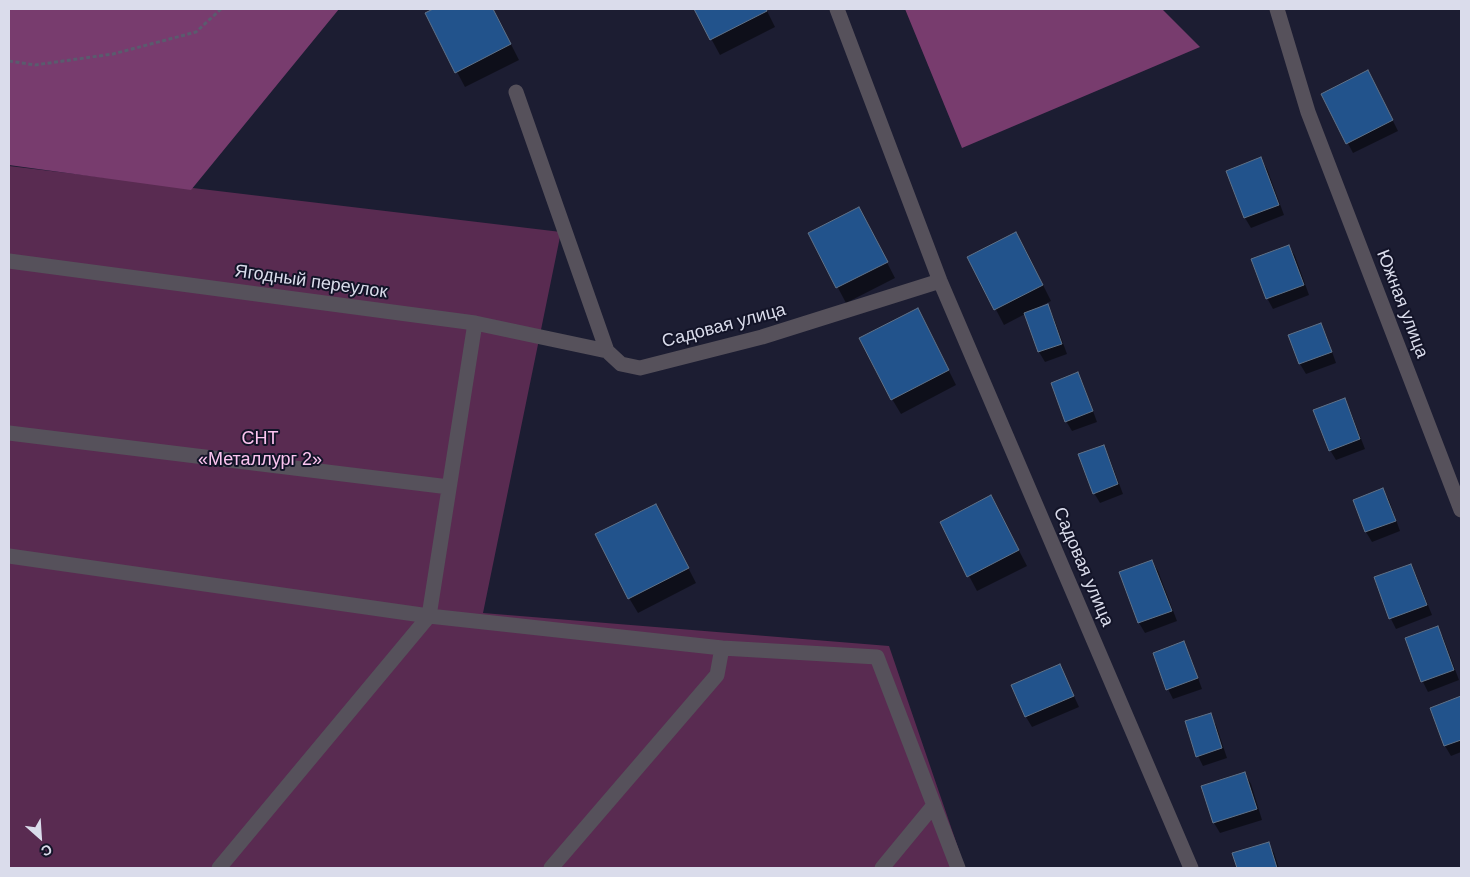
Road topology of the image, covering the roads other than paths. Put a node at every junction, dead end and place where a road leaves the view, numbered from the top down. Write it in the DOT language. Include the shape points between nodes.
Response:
graph roads {
  1 [pos="836,9"];
  2 [pos="1277,9"];
  3 [pos="516,92"];
  4 [pos="9,261"];
  5 [pos="940,280"];
  6 [pos="475,323"];
  7 [pos="607,351"];
  8 [pos="9,433"];
  9 [pos="449,488"];
  10 [pos="1461,510"];
  11 [pos="9,556"];
  12 [pos="429,616"];
  13 [pos="722,648"];
  14 [pos="934,805"];
  15 [pos="219,868"];
  16 [pos="551,868"];
  17 [pos="882,868"];
  18 [pos="958,868"];
  19 [pos="1191,868"];
  1 -- 5 [label="street, Садовая улица"];
  2 -- 10 [label="street, Южная улица" via="1308,112"];
  3 -- 7 [label="street"];
  4 -- 6 [label="street, Ягодный переулок"];
  5 -- 7 [label="street, Садовая улица" via="762,337 640,368 621,364"];
  5 -- 19 [label="street, Садовая улица"];
  6 -- 7 [label="street, Ягодный переулок"];
  6 -- 9 [label="street"];
  8 -- 9 [label="street"];
  9 -- 12 [label="street"];
  11 -- 12 [label="street"];
  12 -- 13 [label="street"];
  12 -- 15 [label="street"];
  13 -- 14 [label="street" via="877,657"];
  13 -- 16 [label="street" via="716,675"];
  14 -- 17 [label="street"];
  14 -- 18 [label="street"];
}
